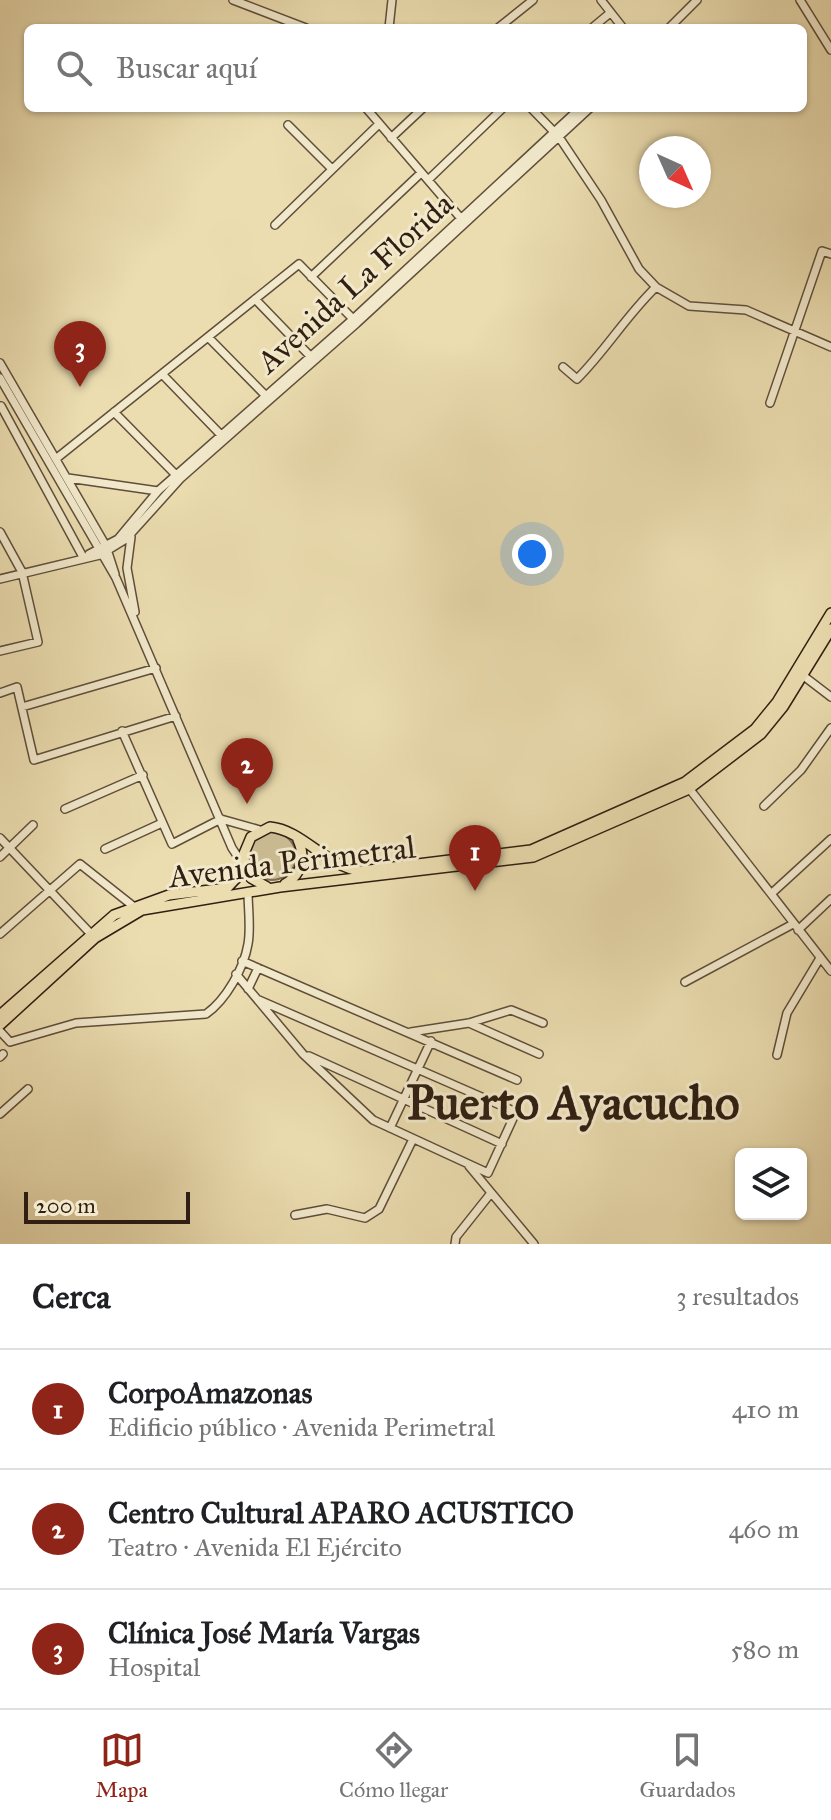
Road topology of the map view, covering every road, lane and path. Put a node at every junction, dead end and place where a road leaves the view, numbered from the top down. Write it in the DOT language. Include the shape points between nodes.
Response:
graph roads {
  1 [pos="233,0"];
  2 [pos="392,0"];
  3 [pos="533,0"];
  4 [pos="601,0"];
  5 [pos="697,0"];
  6 [pos="800,0"];
  7 [pos="244,2"];
  8 [pos="610,13"];
  9 [pos="296,24"];
  10 [pos="389,24"];
  11 [pos="503,24"];
  12 [pos="597,24"];
  13 [pos="620,24"];
  14 [pos="673,24"];
  15 [pos="831,50"];
  16 [pos="369,112"];
  17 [pos="419,112"];
  18 [pos="499,112"];
  19 [pos="535,112"];
  20 [pos="577,112"];
  21 [pos="585,112"];
  22 [pos="379,124"];
  23 [pos="288,125"];
  24 [pos="557,135"];
  25 [pos="391,138"];
  26 [pos="331,168"];
  27 [pos="421,173"];
  28 [pos="428,180"];
  29 [pos="464,222"];
  30 [pos="275,225"];
  31 [pos="831,254"];
  32 [pos="311,277"];
  33 [pos="656,287"];
  34 [pos="255,299"];
  35 [pos="353,319"];
  36 [pos="794,330"];
  37 [pos="208,337"];
  38 [pos="831,347"];
  39 [pos="311,357"];
  40 [pos="0,363"];
  41 [pos="563,367"];
  42 [pos="162,374"];
  43 [pos="0,378"];
  44 [pos="266,396"];
  45 [pos="12,399"];
  46 [pos="770,403"];
  47 [pos="0,407"];
  48 [pos="114,412"];
  49 [pos="221,435"];
  50 [pos="57,458"];
  51 [pos="176,475"];
  52 [pos="68,478"];
  53 [pos="158,491"];
  54 [pos="137,527"];
  55 [pos="0,532"];
  56 [pos="103,551"];
  57 [pos="83,557"];
  58 [pos="22,572"];
  59 [pos="0,579"];
  60 [pos="831,613"];
  61 [pos="138,625"];
  62 [pos="831,629"];
  63 [pos="0,651"];
  64 [pos="156,668"];
  65 [pos="800,673"];
  66 [pos="0,693"];
  67 [pos="831,697"];
  68 [pos="22,707"];
  69 [pos="176,716"];
  70 [pos="831,728"];
  71 [pos="122,731"];
  72 [pos="143,775"];
  73 [pos="687,786"];
  74 [pos="764,806"];
  75 [pos="65,809"];
  76 [pos="221,819"];
  77 [pos="162,823"];
  78 [pos="33,825"];
  79 [pos="260,830"];
  80 [pos="0,838"];
  81 [pos="831,839"];
  82 [pos="298,840"];
  83 [pos="10,848"];
  84 [pos="105,849"];
  85 [pos="0,857"];
  86 [pos="245,868"];
  87 [pos="280,887"];
  88 [pos="50,890"];
  89 [pos="248,892"];
  90 [pos="772,893"];
  91 [pos="831,899"];
  92 [pos="133,906"];
  93 [pos="796,927"];
  94 [pos="90,933"];
  95 [pos="0,934"];
  96 [pos="820,958"];
  97 [pos="242,961"];
  98 [pos="258,968"];
  99 [pos="831,971"];
  100 [pos="236,974"];
  101 [pos="685,982"];
  102 [pos="248,989"];
  103 [pos="259,1000"];
  104 [pos="0,1015"];
  105 [pos="469,1023"];
  106 [pos="543,1023"];
  107 [pos="0,1025"];
  108 [pos="0,1031"];
  109 [pos="409,1032"];
  110 [pos="431,1041"];
  111 [pos="303,1054"];
  112 [pos="539,1054"];
  113 [pos="777,1055"];
  114 [pos="418,1070"];
  115 [pos="517,1080"];
  116 [pos="28,1089"];
  117 [pos="404,1099"];
  118 [pos="0,1114"];
  119 [pos="390,1128"];
  120 [pos="413,1139"];
  121 [pos="502,1144"];
  122 [pos="468,1164"];
  123 [pos="491,1193"];
  124 [pos="295,1215"];
  125 [pos="455,1244"];
  126 [pos="534,1244"];
  1 -- 7 [label="street"];
  2 -- 10 [label="street"];
  3 -- 11 [label="street"];
  4 -- 8 [label="street"];
  5 -- 14 [label="street"];
  6 -- 15 [label="street"];
  7 -- 9 [label="street"];
  8 -- 12 [label="street"];
  8 -- 13 [label="street"];
  16 -- 22 [label="street"];
  17 -- 25 [label="street"];
  18 -- 28 [label="street"];
  19 -- 24 [label="street"];
  20 -- 24 [label="street, Avenida La Florida"];
  21 -- 24 [label="street"];
  22 -- 25 [label="street"];
  22 -- 26 [label="street"];
  23 -- 26 [label="street"];
  24 -- 29 [label="street, Avenida La Florida"];
  24 -- 33 [label="street" via="639,269"];
  25 -- 27 [label="street"];
  26 -- 30 [label="street"];
  27 -- 28 [label="street"];
  27 -- 32 [label="street"];
  28 -- 29 [label="street"];
  29 -- 35 [label="street, Avenida La Florida"];
  29 -- 54 [label="street" via="181,478"];
  31 -- 36 [label="street" via="822,251"];
  32 -- 34 [label="street" via="299,264"];
  32 -- 35 [label="street"];
  33 -- 36 [label="street" via="689,306 746,310"];
  33 -- 41 [label="street" via="577,379"];
  34 -- 37 [label="street"];
  34 -- 39 [label="street"];
  35 -- 39 [label="street, Avenida La Florida"];
  36 -- 38 [label="street"];
  36 -- 46 [label="street"];
  37 -- 42 [label="street"];
  37 -- 44 [label="street"];
  39 -- 44 [label="street, Avenida La Florida"];
  40 -- 50 [label="street"];
  42 -- 48 [label="street"];
  42 -- 49 [label="street"];
  43 -- 45 [label="street"];
  44 -- 49 [label="street, Avenida La Florida"];
  45 -- 47 [label="street"];
  45 -- 56 [label="street"];
  47 -- 57 [label="street"];
  48 -- 50 [label="street"];
  48 -- 51 [label="street"];
  49 -- 51 [label="street, Avenida La Florida"];
  50 -- 52 [label="street"];
  51 -- 53 [label="street, Avenida La Florida"];
  52 -- 53 [label="street"];
  52 -- 56 [label="street"];
  53 -- 56 [label="street, Avenida La Florida"];
  54 -- 56 [label="street"];
  54 -- 61 [label="street" via="127,568"];
  55 -- 58 [label="street"];
  56 -- 57 [label="street"];
  56 -- 61 [label="street"];
  57 -- 58 [label="street"];
  58 -- 59 [label="street"];
  58 -- 63 [label="street" via="38,642"];
  60 -- 65 [label="main road, Avenida Perimetral"];
  61 -- 64 [label="street"];
  62 -- 65 [label="main road, Avenida Perimetral"];
  64 -- 68 [label="street"];
  64 -- 69 [label="street"];
  65 -- 67 [label="street"];
  65 -- 73 [label="main road, Avenida Perimetral" via="761,734"];
  66 -- 68 [label="street" via="17,687"];
  68 -- 71 [label="street" via="34,760"];
  69 -- 71 [label="street"];
  69 -- 76 [label="street"];
  70 -- 74 [label="street" via="808,762"];
  71 -- 72 [label="street"];
  72 -- 75 [label="street"];
  72 -- 77 [label="street"];
  73 -- 82 [label="main road, Avenida Perimetral" via="531,850 361,871 341,867"];
  73 -- 87 [label="main road, Avenida Perimetral" via="533,857"];
  73 -- 90 [label="street"];
  76 -- 77 [label="street" via="172,844"];
  76 -- 79 [label="street"];
  76 -- 86 [label="street"];
  77 -- 84 [label="street"];
  78 -- 83 [label="street"];
  79 -- 82 [label="main road" via="281,828"];
  79 -- 86 [label="main road" via="245,846"];
  80 -- 83 [label="street"];
  81 -- 90 [label="street"];
  82 -- 87 [label="main road" via="301,868"];
  83 -- 85 [label="street"];
  83 -- 88 [label="street"];
  86 -- 87 [label="main road" via="259,884"];
  86 -- 92 [label="main road, Avenida Perimetral" via="227,888 169,895"];
  87 -- 89 [label="main road, Avenida Perimetral"];
  88 -- 92 [label="street" via="80,864"];
  88 -- 94 [label="street"];
  88 -- 95 [label="street"];
  89 -- 97 [label="street" via="249,943"];
  89 -- 107 [label="main road, Avenida Perimetral" via="169,902 114,923"];
  90 -- 93 [label="street"];
  91 -- 93 [label="street"];
  92 -- 94 [label="main road, Avenida Perimetral"];
  93 -- 96 [label="street"];
  93 -- 101 [label="street"];
  94 -- 104 [label="main road, Avenida Perimetral"];
  96 -- 99 [label="street"];
  96 -- 113 [label="street" via="787,1013"];
  97 -- 98 [label="street"];
  97 -- 100 [label="street"];
  98 -- 102 [label="street"];
  98 -- 109 [label="street"];
  100 -- 102 [label="street"];
  100 -- 108 [label="street" via="218,1005 206,1014 76,1023 10,1042"];
  102 -- 103 [label="street"];
  103 -- 111 [label="street"];
  103 -- 114 [label="street"];
  105 -- 106 [label="street" via="511,1010"];
  105 -- 109 [label="street"];
  105 -- 112 [label="street"];
  109 -- 110 [label="street"];
  110 -- 114 [label="street"];
  110 -- 115 [label="street"];
  111 -- 117 [label="street"];
  111 -- 119 [label="street" via="373,1120"];
  114 -- 117 [label="street"];
  114 -- 121 [label="street" via="516,1112"];
  116 -- 118 [label="street"];
  117 -- 119 [label="street"];
  117 -- 121 [label="street"];
  119 -- 120 [label="street"];
  120 -- 122 [label="street"];
  120 -- 124 [label="street" via="373,1214 365,1218 327,1209"];
  121 -- 122 [label="street" via="488,1173"];
  122 -- 123 [label="street"];
  123 -- 125 [label="street"];
  123 -- 126 [label="street"];
}
